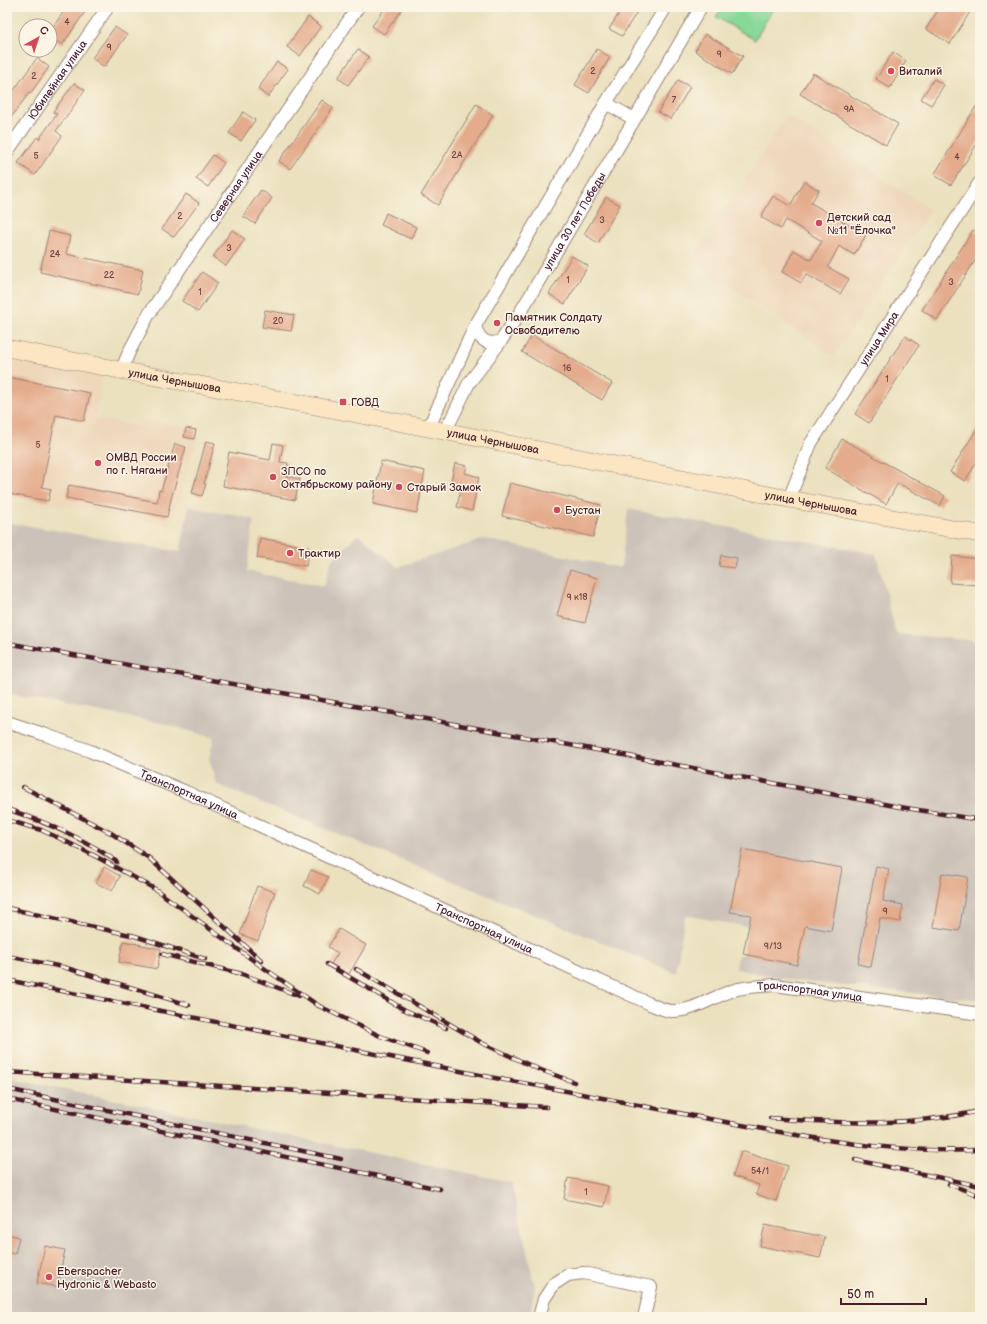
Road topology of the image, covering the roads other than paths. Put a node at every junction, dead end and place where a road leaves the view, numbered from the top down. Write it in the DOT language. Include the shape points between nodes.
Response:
graph roads {
  1 [pos="108,7"];
  2 [pos="358,7"];
  3 [pos="666,7"];
  4 [pos="701,7"];
  5 [pos="606,103"];
  6 [pos="634,119"];
  7 [pos="7,152"];
  8 [pos="980,182"];
  9 [pos="475,326"];
  10 [pos="501,341"];
  11 [pos="7,348"];
  12 [pos="121,371"];
  13 [pos="437,430"];
  14 [pos="789,499"];
  15 [pos="980,534"];
  16 [pos="7,722"];
  17 [pos="980,1014"];
  18 [pos="539,1317"];
  19 [pos="644,1317"];
  1 -- 7 [label="street, Юбилейная улица"];
  2 -- 12 [label="street, Северная улица" via="149,314"];
  3 -- 5 [label="street"];
  4 -- 6 [label="street, улица 30 лет Победы"];
  5 -- 6 [label="street"];
  5 -- 9 [label="street"];
  6 -- 10 [label="street, улица 30 лет Победы"];
  8 -- 14 [label="street, улица Мира" via="812,443"];
  9 -- 10 [label="street" via="477,334 485,341 494,344"];
  9 -- 13 [label="street"];
  10 -- 13 [label="street, улица 30 лет Победы" via="469,382"];
  11 -- 12 [label="main road, улица Чернышова"];
  12 -- 13 [label="main road, улица Чернышова"];
  13 -- 14 [label="main road, улица Чернышова"];
  14 -- 15 [label="main road, улица Чернышова"];
  16 -- 17 [label="street, Транспортная улица" via="90,751 186,792 662,1009 682,1010 738,989 775,985"];
  18 -- 19 [label="street" via="544,1299 554,1284 568,1276 583,1273 650,1287"];
}
